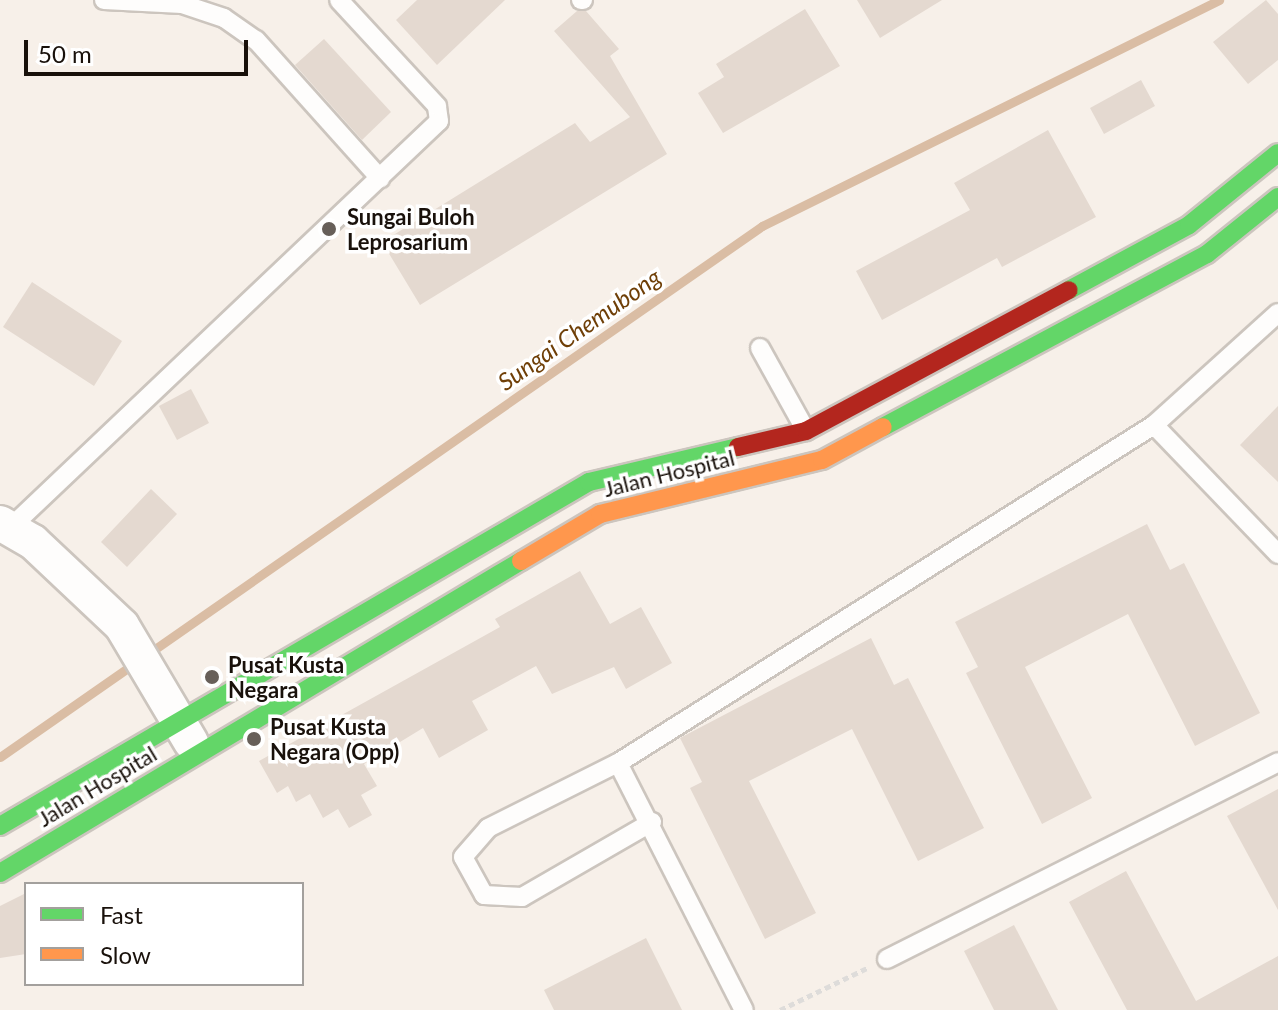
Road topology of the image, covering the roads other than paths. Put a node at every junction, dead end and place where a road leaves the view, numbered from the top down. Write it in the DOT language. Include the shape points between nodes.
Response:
graph roads {
  1 [pos="104,0"];
  2 [pos="339,0"];
  3 [pos="1278,153"];
  4 [pos="380,178"];
  5 [pos="1278,197"];
  6 [pos="1278,313"];
  7 [pos="760,348"];
  8 [pos="1154,425"];
  9 [pos="806,431"];
  10 [pos="822,460"];
  11 [pos="5,526"];
  12 [pos="1278,554"];
  13 [pos="171,709"];
  14 [pos="198,753"];
  15 [pos="1278,762"];
  16 [pos="618,763"];
  17 [pos="652,822"];
  18 [pos="0,826"];
  19 [pos="0,873"];
  20 [pos="887,959"];
  21 [pos="744,1010"];
  1 -- 4 [label="lane" via="182,4 224,18 256,40"];
  2 -- 4 [label="lane" via="437,106 439,121"];
  3 -- 9 [label="main road, Jalan Hospital" via="1189,225"];
  4 -- 11 [label="lane"];
  5 -- 10 [label="main road, Jalan Hospital" via="1207,254"];
  6 -- 8 [label="lane"];
  7 -- 9 [label="lane"];
  8 -- 12 [label="lane"];
  8 -- 16 [label="lane"];
  9 -- 10 [label="main road"];
  9 -- 13 [label="main road, Jalan Hospital" via="589,482"];
  10 -- 14 [label="main road, Jalan Hospital" via="600,514"];
  11 -- 13 [label="street" via="122,626"];
  13 -- 14 [label="street"];
  13 -- 18 [label="main road, Jalan Hospital"];
  14 -- 19 [label="main road, Jalan Hospital"];
  15 -- 20 [label="lane"];
  16 -- 17 [label="lane"];
  16 -- 17 [label="lane" via="488,828 463,857 484,895 522,897"];
  17 -- 21 [label="lane"];
}
